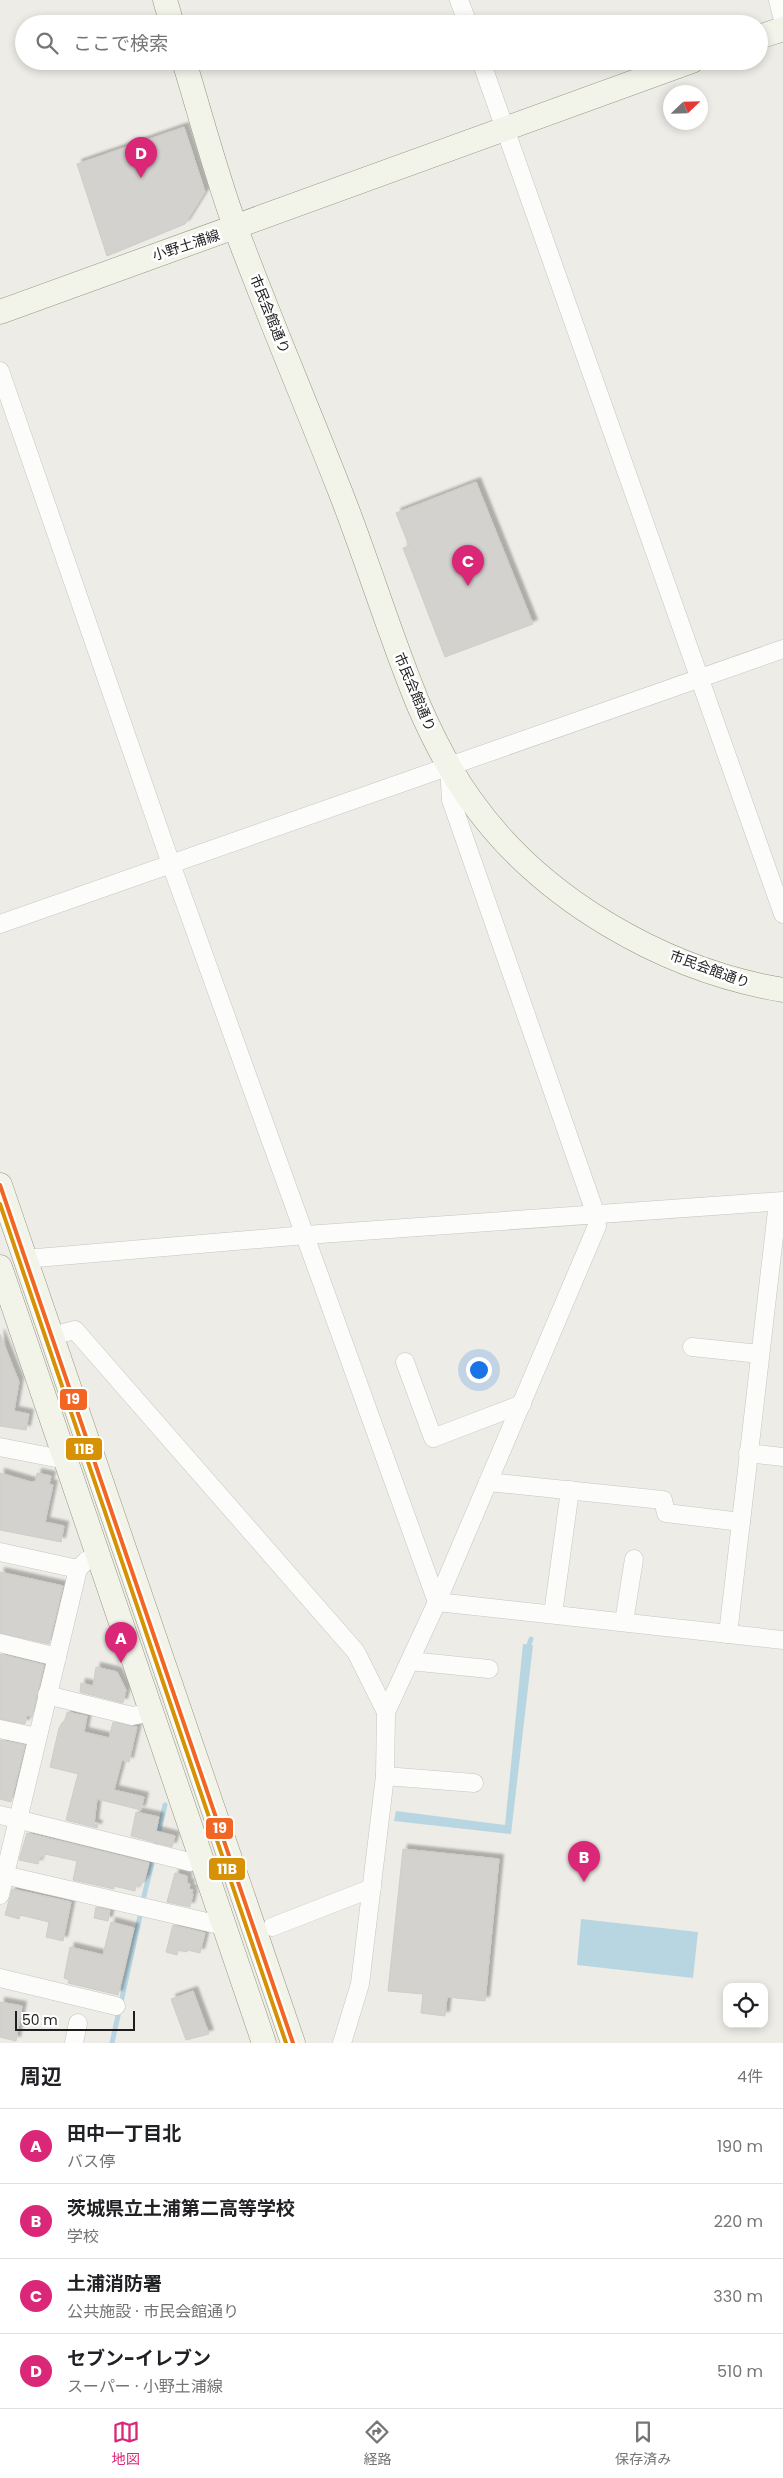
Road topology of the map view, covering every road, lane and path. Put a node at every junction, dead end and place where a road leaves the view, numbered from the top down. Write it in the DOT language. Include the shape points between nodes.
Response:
graph roads {
  1 [pos="165,0"];
  2 [pos="459,0"];
  3 [pos="778,0"];
  4 [pos="169,15"];
  5 [pos="465,15"];
  6 [pos="783,20"];
  7 [pos="783,29"];
  8 [pos="768,34"];
  9 [pos="187,70"];
  10 [pos="484,70"];
  11 [pos="667,70"];
  12 [pos="506,128"];
  13 [pos="236,228"];
  14 [pos="0,312"];
  15 [pos="0,371"];
  16 [pos="783,649"];
  17 [pos="700,678"];
  18 [pos="449,766"];
  19 [pos="171,864"];
  20 [pos="783,914"];
  21 [pos="0,924"];
  22 [pos="783,990"];
  23 [pos="0,1186"];
  24 [pos="780,1202"];
  25 [pos="596,1215"];
  26 [pos="306,1236"];
  27 [pos="25,1258"];
  28 [pos="2,1279"];
  29 [pos="52,1336"];
  30 [pos="692,1347"];
  31 [pos="760,1354"];
  32 [pos="405,1362"];
  33 [pos="522,1404"];
  34 [pos="0,1447"];
  35 [pos="748,1453"];
  36 [pos="783,1457"];
  37 [pos="66,1460"];
  38 [pos="488,1482"];
  39 [pos="570,1490"];
  40 [pos="741,1522"];
  41 [pos="0,1552"];
  42 [pos="99,1556"];
  43 [pos="634,1559"];
  44 [pos="78,1569"];
  45 [pos="437,1602"];
  46 [pos="553,1614"];
  47 [pos="624,1622"];
  48 [pos="728,1634"];
  49 [pos="783,1640"];
  50 [pos="0,1643"];
  51 [pos="57,1657"];
  52 [pos="410,1661"];
  53 [pos="489,1669"];
  54 [pos="47,1696"];
  55 [pos="152,1712"];
  56 [pos="386,1712"];
  57 [pos="0,1729"];
  58 [pos="37,1737"];
  59 [pos="385,1776"];
  60 [pos="474,1783"];
  61 [pos="0,1815"];
  62 [pos="18,1819"];
  63 [pos="190,1862"];
  64 [pos="2,1874"];
  65 [pos="372,1888"];
  66 [pos="0,1895"];
  67 [pos="224,1926"];
  68 [pos="272,1927"];
  69 [pos="0,1978"];
  70 [pos="116,2006"];
  71 [pos="78,2023"];
  72 [pos="74,2043"];
  73 [pos="264,2043"];
  74 [pos="293,2043"];
  75 [pos="342,2043"];
  1 -- 4 [label="street"];
  2 -- 5 [label="street"];
  3 -- 6 [label="street"];
  7 -- 8 [label="street"];
  9 -- 13 [label="street, 小野土浦線"];
  10 -- 12 [label="street"];
  11 -- 12 [label="street"];
  12 -- 13 [label="street"];
  12 -- 17 [label="street"];
  13 -- 14 [label="street, 小野土浦線"];
  13 -- 18 [label="street, 市民会館通り" via="358,537 420,708"];
  15 -- 19 [label="street"];
  16 -- 17 [label="street"];
  17 -- 18 [label="street"];
  17 -- 20 [label="street"];
  18 -- 19 [label="street"];
  18 -- 22 [label="street, 市民会館通り" via="470,800 511,848 587,912 692,966 750,985"];
  18 -- 25 [label="street" via="451,800"];
  19 -- 21 [label="street"];
  19 -- 26 [label="street"];
  23 -- 27 [label="street"];
  24 -- 25 [label="street"];
  24 -- 31 [label="street"];
  25 -- 26 [label="street"];
  25 -- 33 [label="street" via="598,1226"];
  26 -- 27 [label="street"];
  26 -- 45 [label="street"];
  27 -- 28 [label="street"];
  27 -- 29 [label="street"];
  28 -- 37 [label="street"];
  29 -- 56 [label="street" via="75,1330 356,1652"];
  29 -- 74 [label="street"];
  30 -- 31 [label="street"];
  31 -- 35 [label="street"];
  32 -- 33 [label="street" via="433,1438"];
  33 -- 38 [label="street"];
  34 -- 37 [label="street"];
  35 -- 36 [label="street"];
  35 -- 40 [label="street"];
  37 -- 42 [label="street"];
  38 -- 39 [label="street"];
  38 -- 45 [label="street"];
  39 -- 40 [label="street" via="663,1500 666,1513"];
  39 -- 46 [label="street"];
  40 -- 48 [label="street"];
  41 -- 44 [label="street"];
  42 -- 44 [label="street" via="86,1561"];
  42 -- 55 [label="street"];
  43 -- 47 [label="street"];
  44 -- 51 [label="street"];
  45 -- 46 [label="street"];
  45 -- 52 [label="street"];
  46 -- 47 [label="street"];
  47 -- 48 [label="street"];
  48 -- 49 [label="street"];
  50 -- 51 [label="street"];
  51 -- 54 [label="street"];
  52 -- 53 [label="street"];
  52 -- 56 [label="street"];
  54 -- 55 [label="street" via="132,1716"];
  54 -- 58 [label="street"];
  55 -- 67 [label="street"];
  56 -- 59 [label="street"];
  57 -- 58 [label="street"];
  58 -- 62 [label="street"];
  59 -- 60 [label="street"];
  59 -- 65 [label="street"];
  61 -- 62 [label="street"];
  62 -- 63 [label="street"];
  62 -- 64 [label="street"];
  64 -- 66 [label="street"];
  64 -- 67 [label="street"];
  65 -- 68 [label="street"];
  65 -- 75 [label="street" via="360,1984"];
  67 -- 73 [label="street"];
  69 -- 70 [label="street"];
  71 -- 72 [label="street"];
}
